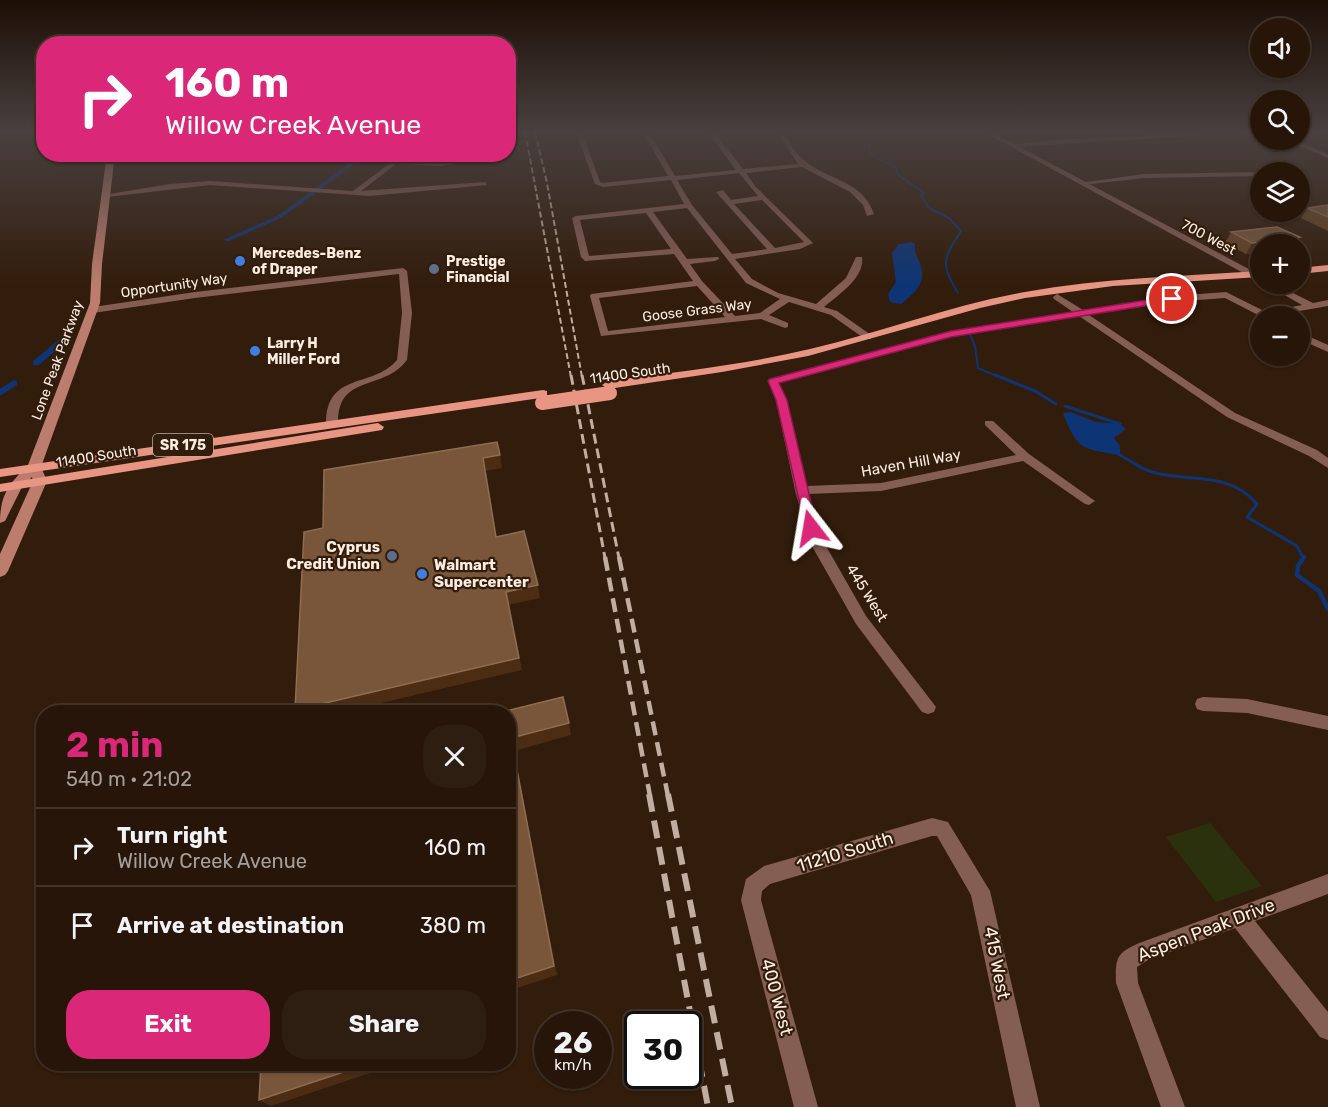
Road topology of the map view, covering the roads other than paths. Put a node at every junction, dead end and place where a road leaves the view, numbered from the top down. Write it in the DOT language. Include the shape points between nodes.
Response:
graph roads {
  1 [pos="108,184"];
  2 [pos="201,184"];
  3 [pos="220,184"];
  4 [pos="366,184"];
  5 [pos="401,184"];
  6 [pos="485,184"];
  7 [pos="598,184"];
  8 [pos="617,184"];
  9 [pos="675,184"];
  10 [pos="752,184"];
  11 [pos="839,184"];
  12 [pos="1083,184"];
  13 [pos="402,192"];
  14 [pos="720,192"];
  15 [pos="354,193"];
  16 [pos="107,195"];
  17 [pos="764,198"];
  18 [pos="729,202"];
  19 [pos="688,206"];
  20 [pos="648,210"];
  21 [pos="870,214"];
  22 [pos="677,251"];
  23 [pos="773,251"];
  24 [pos="729,257"];
  25 [pos="715,259"];
  26 [pos="859,259"];
  27 [pos="685,262"];
  28 [pos="1328,268"];
  29 [pos="1310,270"];
  30 [pos="1250,273"];
  31 [pos="1328,274"];
  32 [pos="1310,276"];
  33 [pos="1250,277"];
  34 [pos="1250,278"];
  35 [pos="699,283"];
  36 [pos="1288,294"];
  37 [pos="1057,297"];
  38 [pos="787,299"];
  39 [pos="1328,303"];
  40 [pos="1311,306"];
  41 [pos="818,307"];
  42 [pos="1250,308"];
  43 [pos="93,310"];
  44 [pos="1080,313"];
  45 [pos="762,316"];
  46 [pos="733,320"];
  47 [pos="785,325"];
  48 [pos="868,337"];
  49 [pos="1310,340"];
  50 [pos="1328,349"];
  51 [pos="806,362"];
  52 [pos="609,389"];
  53 [pos="542,398"];
  54 [pos="332,423"];
  55 [pos="989,423"];
  56 [pos="1024,458"];
  57 [pos="1328,464"];
  58 [pos="34,467"];
  59 [pos="0,473"];
  60 [pos="40,481"];
  61 [pos="16,485"];
  62 [pos="0,488"];
  63 [pos="801,490"];
  64 [pos="1089,501"];
  65 [pos="0,518"];
  66 [pos="0,571"];
  67 [pos="1203,704"];
  68 [pos="928,707"];
  69 [pos="1328,723"];
  70 [pos="942,828"];
  71 [pos="1328,884"];
  72 [pos="753,886"];
  73 [pos="1239,917"];
  74 [pos="1328,1029"];
  75 [pos="806,1107"];
  76 [pos="1029,1107"];
  77 [pos="1173,1107"];
  1 -- 16 [label="main road, Lone Peak Parkway"];
  2 -- 16 [label="street"];
  3 -- 15 [label="street"];
  4 -- 15 [label="street"];
  5 -- 13 [label="street"];
  6 -- 13 [label="street"];
  7 -- 8 [label="street"];
  9 -- 19 [label="street"];
  10 -- 17 [label="street"];
  11 -- 21 [label="street" via="858,194"];
  12 -- 30 [label="street, 700 West"];
  13 -- 15 [label="street"];
  14 -- 18 [label="street"];
  16 -- 43 [label="main road, Lone Peak Parkway"];
  17 -- 18 [label="street"];
  17 -- 23 [label="street" via="809,243"];
  18 -- 23 [label="street"];
  19 -- 20 [label="street"];
  19 -- 24 [label="street"];
  20 -- 22 [label="street"];
  20 -- 22 [label="street" via="576,218 585,257"];
  22 -- 27 [label="street"];
  23 -- 24 [label="street"];
  24 -- 38 [label="street" via="755,285"];
  25 -- 27 [label="street"];
  26 -- 41 [label="street" via="858,270"];
  27 -- 35 [label="street"];
  28 -- 29 [label="main road"];
  31 -- 32 [label="main road"];
  33 -- 48 [label="main road, 11400 South / SR 175" via="1100,285 1037,293"];
  34 -- 37 [label="main road, 11400 South / SR 175"];
  35 -- 46 [label="street"];
  35 -- 46 [label="street, Goose Grass Way" via="594,296 604,334"];
  36 -- 40 [label="street"];
  37 -- 44 [label="street"];
  37 -- 51 [label="main road, 11400 South / SR 175" via="1000,308"];
  38 -- 41 [label="street"];
  38 -- 45 [label="street, Goose Grass Way"];
  39 -- 40 [label="street"];
  41 -- 48 [label="street" via="846,320"];
  42 -- 44 [label="street" via="1226,295"];
  43 -- 54 [label="street, Opportunity Way" via="403,271 407,313 402,360 391,370 341,394 333,405"];
  43 -- 58 [label="main road, Lone Peak Parkway"];
  44 -- 57 [label="street" via="1224,411"];
  44 -- 63 [label="street, 445 West" via="951,334 773,381 781,400"];
  45 -- 46 [label="street, Goose Grass Way"];
  45 -- 47 [label="street"];
  48 -- 51 [label="main road" via="867,342"];
  48 -- 52 [label="main road, 11400 South / SR 175" via="805,354"];
  49 -- 50 [label="street"];
  51 -- 52 [label="main road, 11400 South / SR 175"];
  52 -- 53 [label="main road, 11400 South / SR 175, bridge"];
  53 -- 54 [label="main road, 11400 South / SR 175"];
  53 -- 60 [label="main road, 11400 South / SR 175"];
  54 -- 58 [label="main road, 11400 South / SR 175"];
  55 -- 56 [label="street"];
  56 -- 63 [label="street, Haven Hill Way" via="881,487"];
  56 -- 64 [label="street"];
  58 -- 59 [label="main road, 11400 South / SR 175"];
  58 -- 60 [label="main road"];
  58 -- 61 [label="main road"];
  60 -- 61 [label="main road, 11400 South / SR 175"];
  60 -- 66 [label="main road"];
  61 -- 62 [label="main road, 11400 South / SR 175"];
  61 -- 65 [label="main road"];
  63 -- 68 [label="street, 445 West" via="811,528 854,609"];
  67 -- 69 [label="street" via="1247,706"];
  70 -- 72 [label="street, 11210 South" via="923,829 764,876"];
  70 -- 76 [label="street, 415 West" via="980,891"];
  71 -- 73 [label="street, Aspen Peak Drive"];
  72 -- 75 [label="street, 400 West" via="751,900"];
  73 -- 74 [label="street"];
  73 -- 77 [label="street, Aspen Peak Drive" via="1142,952 1126,962 1127,982"];
}
